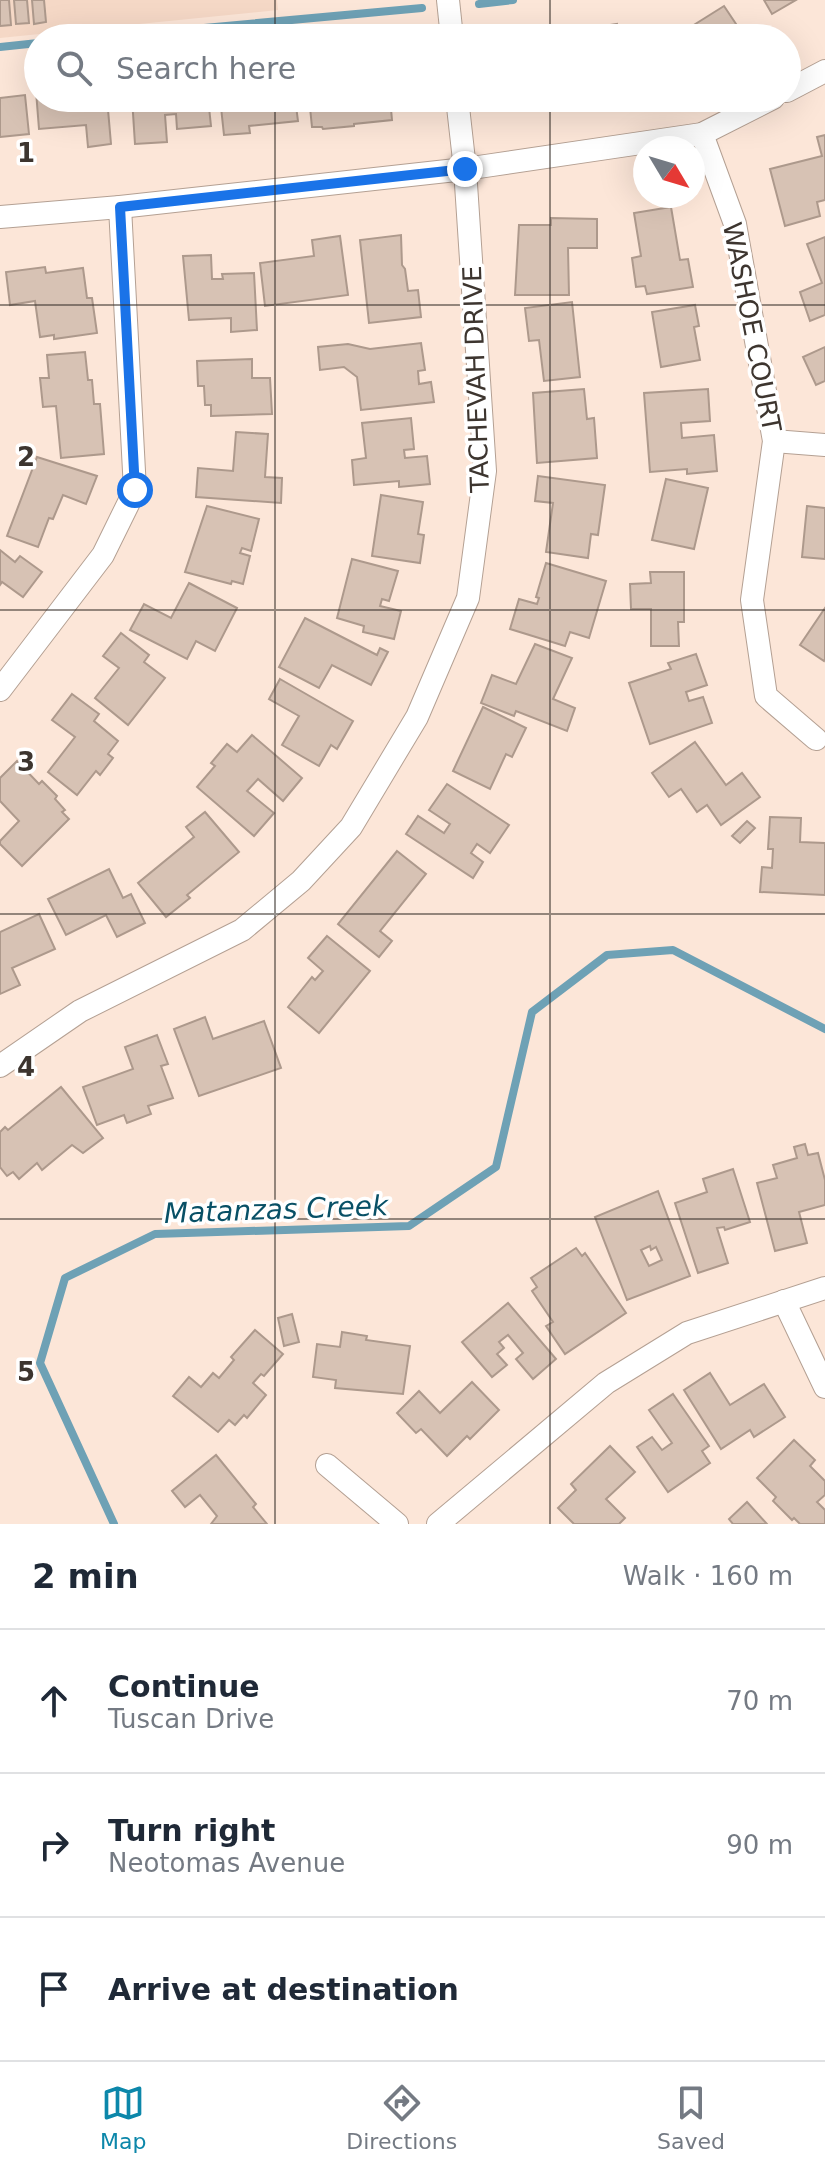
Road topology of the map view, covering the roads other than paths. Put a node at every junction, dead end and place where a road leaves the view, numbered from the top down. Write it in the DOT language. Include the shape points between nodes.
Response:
graph roads {
  1 [pos="448,0"];
  2 [pos="451,24"];
  3 [pos="825,71"];
  4 [pos="801,84"];
  5 [pos="459,112"];
  6 [pos="745,112"];
  7 [pos="702,134"];
  8 [pos="465,169"];
  9 [pos="120,207"];
  10 [pos="0,217"];
  11 [pos="774,441"];
  12 [pos="825,445"];
  13 [pos="0,690"];
  14 [pos="816,739"];
  15 [pos="0,1066"];
  16 [pos="825,1288"];
  17 [pos="784,1301"];
  18 [pos="825,1387"];
  19 [pos="327,1465"];
  20 [pos="397,1524"];
  21 [pos="438,1524"];
  1 -- 2 [label="street"];
  3 -- 4 [label="street"];
  5 -- 8 [label="street, TACHEVAH DRIVE"];
  6 -- 7 [label="street"];
  7 -- 8 [label="street"];
  7 -- 11 [label="street, WASHOE COURT" via="735,224"];
  8 -- 9 [label="street"];
  8 -- 15 [label="street, TACHEVAH DRIVE" via="485,471 468,598 417,717 351,827 301,881 242,930 80,1011"];
  9 -- 10 [label="street"];
  9 -- 13 [label="street" via="135,490 103,555"];
  11 -- 12 [label="street"];
  11 -- 14 [label="street, WASHOE COURT" via="752,600 766,696"];
  16 -- 17 [label="street"];
  17 -- 18 [label="street"];
  17 -- 21 [label="street" via="687,1333 606,1383"];
  19 -- 20 [label="street"];
}
